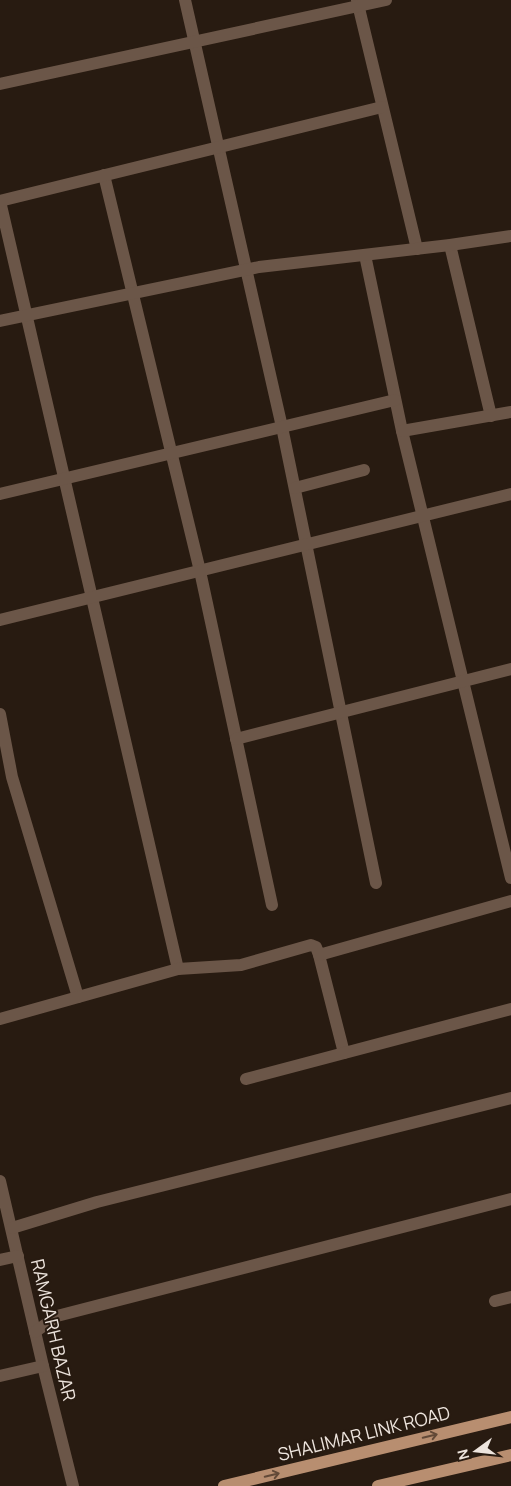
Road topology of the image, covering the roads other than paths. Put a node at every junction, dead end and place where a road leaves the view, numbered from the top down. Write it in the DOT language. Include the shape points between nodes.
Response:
graph roads {
  1 [pos="185,0"];
  2 [pos="386,0"];
  3 [pos="358,3"];
  4 [pos="194,42"];
  5 [pos="0,84"];
  6 [pos="382,107"];
  7 [pos="218,147"];
  8 [pos="104,176"];
  9 [pos="0,201"];
  10 [pos="511,236"];
  11 [pos="450,246"];
  12 [pos="417,249"];
  13 [pos="365,255"];
  14 [pos="246,270"];
  15 [pos="133,293"];
  16 [pos="28,315"];
  17 [pos="0,321"];
  18 [pos="396,400"];
  19 [pos="511,412"];
  20 [pos="491,416"];
  21 [pos="282,427"];
  22 [pos="402,431"];
  23 [pos="172,453"];
  24 [pos="364,470"];
  25 [pos="66,479"];
  26 [pos="295,488"];
  27 [pos="0,494"];
  28 [pos="511,494"];
  29 [pos="423,517"];
  30 [pos="307,545"];
  31 [pos="200,571"];
  32 [pos="93,597"];
  33 [pos="0,620"];
  34 [pos="511,669"];
  35 [pos="463,681"];
  36 [pos="341,712"];
  37 [pos="0,714"];
  38 [pos="236,739"];
  39 [pos="511,878"];
  40 [pos="376,883"];
  41 [pos="511,901"];
  42 [pos="272,905"];
  43 [pos="319,955"];
  44 [pos="178,969"];
  45 [pos="78,997"];
  46 [pos="511,1009"];
  47 [pos="0,1019"];
  48 [pos="344,1053"];
  49 [pos="246,1079"];
  50 [pos="511,1098"];
  51 [pos="0,1181"];
  52 [pos="511,1199"];
  53 [pos="12,1228"];
  54 [pos="18,1256"];
  55 [pos="0,1260"];
  56 [pos="511,1297"];
  57 [pos="495,1301"];
  58 [pos="35,1332"];
  59 [pos="43,1366"];
  60 [pos="0,1376"];
  61 [pos="511,1417"];
  62 [pos="511,1455"];
  63 [pos="73,1486"];
  64 [pos="224,1486"];
  65 [pos="378,1486"];
  1 -- 4 [label="street"];
  2 -- 3 [label="street"];
  3 -- 4 [label="street"];
  3 -- 6 [label="street"];
  4 -- 5 [label="street"];
  4 -- 7 [label="street"];
  6 -- 7 [label="street"];
  6 -- 12 [label="street"];
  7 -- 8 [label="street"];
  7 -- 14 [label="street"];
  8 -- 9 [label="street"];
  8 -- 15 [label="street"];
  9 -- 16 [label="street"];
  10 -- 11 [label="street"];
  11 -- 12 [label="street"];
  11 -- 20 [label="street"];
  12 -- 13 [label="street"];
  13 -- 14 [label="street"];
  13 -- 18 [label="street"];
  14 -- 15 [label="street"];
  14 -- 21 [label="street"];
  15 -- 16 [label="street"];
  15 -- 23 [label="street"];
  16 -- 17 [label="street"];
  16 -- 25 [label="street"];
  18 -- 21 [label="street"];
  18 -- 22 [label="street"];
  19 -- 20 [label="street"];
  20 -- 22 [label="street"];
  21 -- 23 [label="street"];
  21 -- 26 [label="street"];
  22 -- 29 [label="street"];
  23 -- 25 [label="street"];
  23 -- 31 [label="street"];
  24 -- 26 [label="street"];
  25 -- 27 [label="street"];
  25 -- 32 [label="street"];
  26 -- 30 [label="street"];
  28 -- 29 [label="street"];
  29 -- 30 [label="street"];
  29 -- 35 [label="street"];
  30 -- 31 [label="street"];
  30 -- 36 [label="street"];
  31 -- 32 [label="street"];
  31 -- 38 [label="street"];
  32 -- 33 [label="street"];
  32 -- 44 [label="street"];
  34 -- 35 [label="street"];
  35 -- 36 [label="street"];
  35 -- 39 [label="street"];
  36 -- 38 [label="street"];
  36 -- 40 [label="street"];
  37 -- 45 [label="street" via="12,777"];
  38 -- 42 [label="street"];
  41 -- 43 [label="street"];
  43 -- 44 [label="street" via="316,947 311,946 241,965"];
  43 -- 48 [label="street"];
  44 -- 45 [label="street"];
  45 -- 47 [label="street"];
  46 -- 48 [label="street"];
  48 -- 49 [label="street"];
  50 -- 53 [label="street" via="97,1202"];
  51 -- 53 [label="street, RAMGARH BAZAR"];
  52 -- 58 [label="street" via="57,1316"];
  53 -- 54 [label="street, RAMGARH BAZAR"];
  54 -- 55 [label="street"];
  54 -- 58 [label="street, RAMGARH BAZAR"];
  56 -- 57 [label="street"];
  58 -- 59 [label="street, RAMGARH BAZAR"];
  59 -- 60 [label="street"];
  59 -- 63 [label="street, RAMGARH BAZAR"];
  64 -- 61 [label="main road, SHALIMAR LINK ROAD, one-way"];
  62 -- 65 [label="main road"];
}
